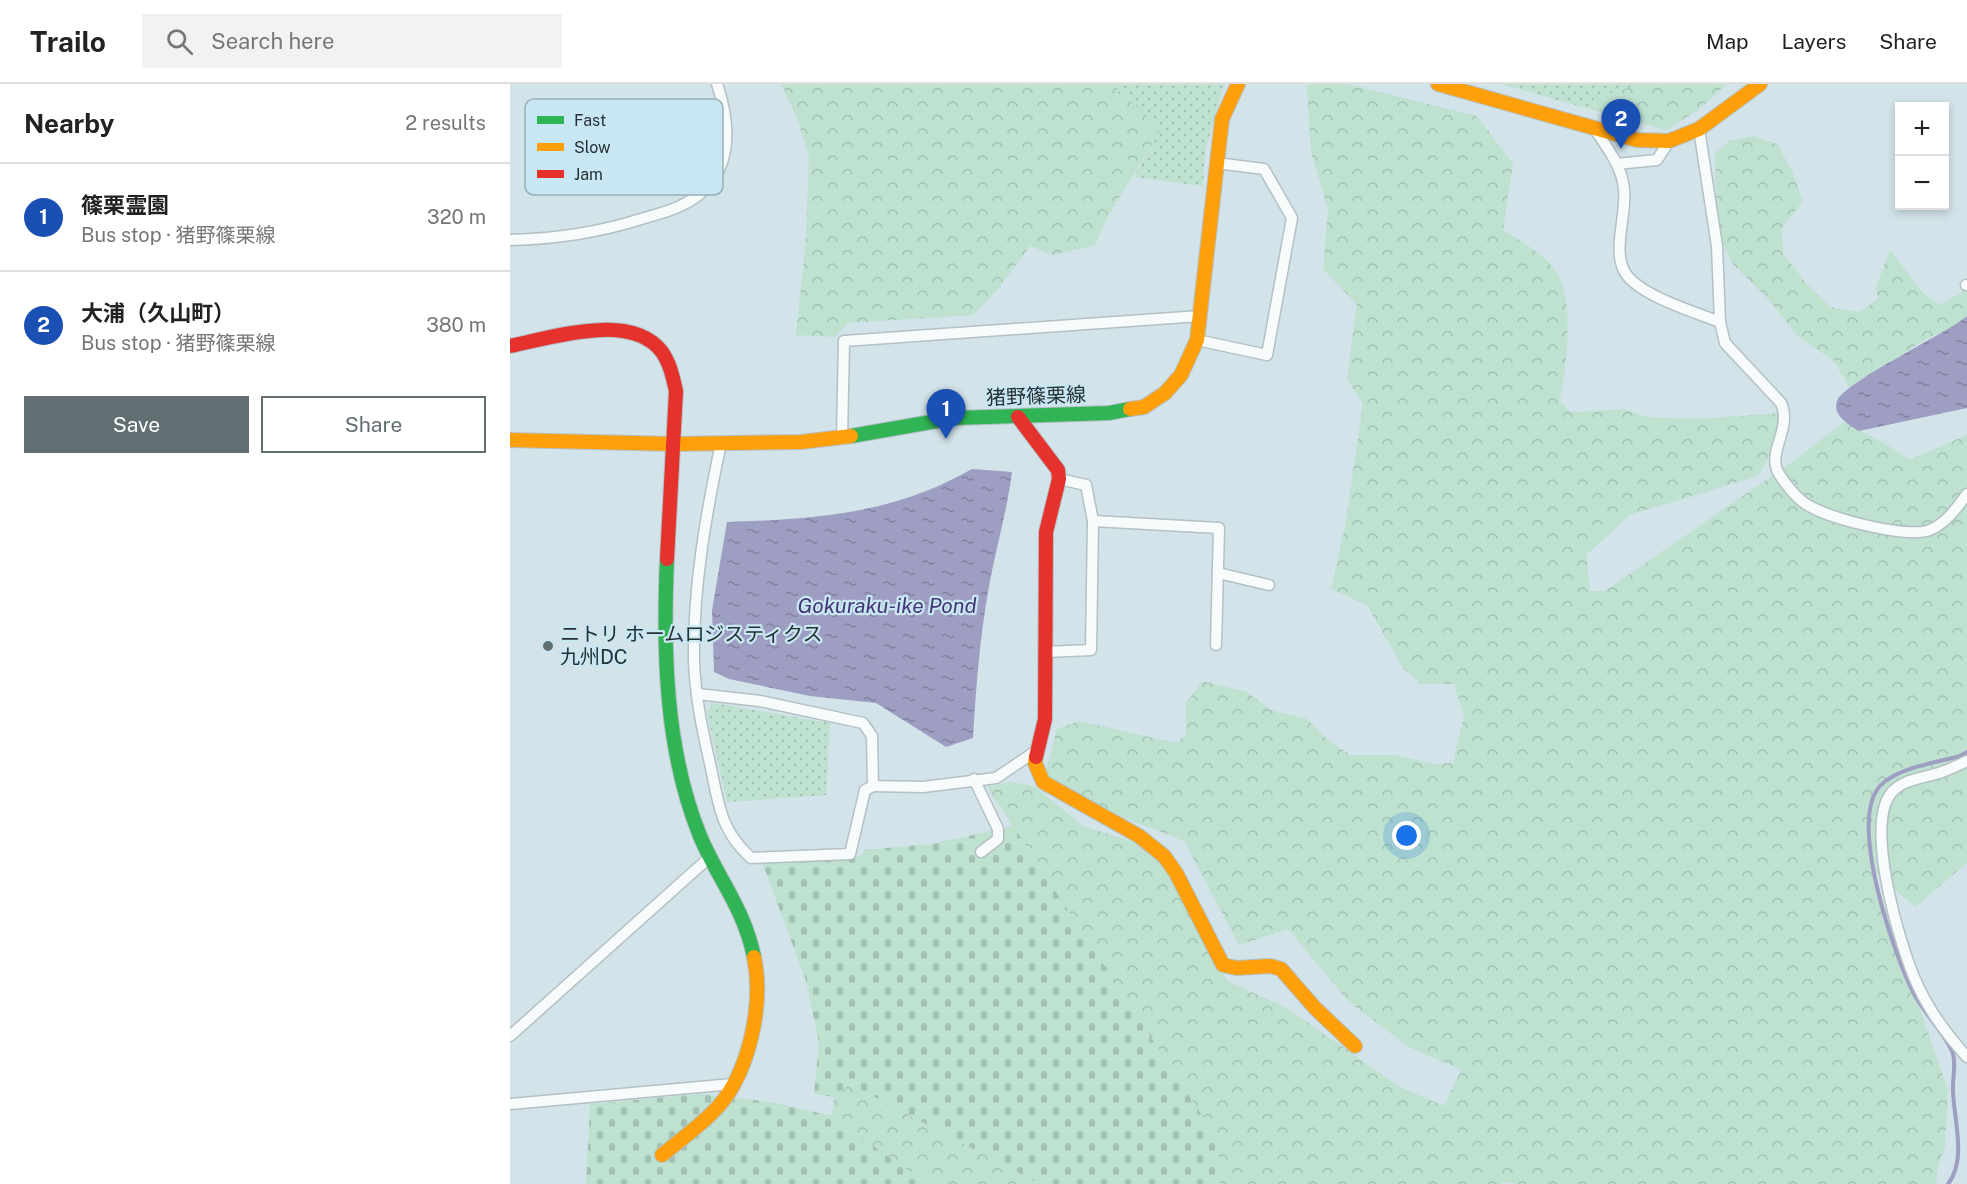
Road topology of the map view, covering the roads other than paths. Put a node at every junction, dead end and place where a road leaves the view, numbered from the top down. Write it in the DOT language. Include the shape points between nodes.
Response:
graph roads {
  1 [pos="717,84"];
  2 [pos="1238,84"];
  3 [pos="1438,84"];
  4 [pos="1760,84"];
  5 [pos="722,99"];
  6 [pos="723,101"];
  7 [pos="1593,128"];
  8 [pos="1699,129"];
  9 [pos="1669,141"];
  10 [pos="723,158"];
  11 [pos="1216,163"];
  12 [pos="1617,164"];
  13 [pos="698,195"];
  14 [pos="510,240"];
  15 [pos="1200,316"];
  16 [pos="1720,322"];
  17 [pos="1197,340"];
  18 [pos="510,346"];
  19 [pos="1018,417"];
  20 [pos="842,438"];
  21 [pos="510,440"];
  22 [pos="722,443"];
  23 [pos="674,444"];
  24 [pos="1059,479"];
  25 [pos="1967,494"];
  26 [pos="1093,522"];
  27 [pos="1218,573"];
  28 [pos="1269,585"];
  29 [pos="1216,645"];
  30 [pos="1046,652"];
  31 [pos="698,694"];
  32 [pos="1036,751"];
  33 [pos="1967,761"];
  34 [pos="974,779"];
  35 [pos="873,786"];
  36 [pos="981,852"];
  37 [pos="711,856"];
  38 [pos="510,1036"];
  39 [pos="1355,1046"];
  40 [pos="1967,1057"];
  41 [pos="733,1084"];
  42 [pos="510,1104"];
  43 [pos="662,1155"];
  1 -- 5 [label="street"];
  2 -- 11 [label="street, 猪野篠栗線" via="1222,119"];
  3 -- 7 [label="street"];
  4 -- 8 [label="street"];
  6 -- 10 [label="street" via="727,112"];
  7 -- 9 [label="street" via="1637,140"];
  7 -- 12 [label="street"];
  8 -- 9 [label="street"];
  8 -- 16 [label="street" via="1717,246"];
  9 -- 12 [label="street" via="1657,160"];
  11 -- 15 [label="street, 猪野篠栗線"];
  11 -- 17 [label="street" via="1263,169 1292,218 1267,355"];
  12 -- 16 [label="street" via="1624,187 1624,221 1617,256 1627,276 1649,292"];
  13 -- 14 [label="street" via="680,206 606,230 552,239"];
  15 -- 17 [label="street, 猪野篠栗線"];
  15 -- 20 [label="street" via="844,341"];
  16 -- 25 [label="street" via="1725,343 1786,413 1777,469 1804,503 1856,522 1914,533 1941,525"];
  17 -- 19 [label="street, 猪野篠栗線" via="1181,375 1165,393 1144,407 1109,413"];
  18 -- 23 [label="street" via="615,329 645,337 660,348 673,376"];
  19 -- 20 [label="street, 猪野篠栗線" via="954,418"];
  19 -- 24 [label="street" via="1058,470"];
  20 -- 22 [label="street, 猪野篠栗線"];
  21 -- 23 [label="street, 猪野篠栗線"];
  22 -- 23 [label="street, 猪野篠栗線"];
  22 -- 31 [label="street" via="707,508 696,605 694,661"];
  23 -- 37 [label="street" via="666,585 668,691 680,772 700,836"];
  24 -- 26 [label="street" via="1086,485"];
  24 -- 30 [label="street" via="1047,532"];
  26 -- 27 [label="street" via="1219,528"];
  26 -- 30 [label="street" via="1091,650"];
  27 -- 28 [label="street"];
  27 -- 29 [label="street"];
  30 -- 32 [label="street" via="1045,718"];
  31 -- 35 [label="street" via="760,701 863,723 872,736"];
  31 -- 35 [label="street" via="700,723 721,814 734,843 751,858 850,854 865,790"];
  32 -- 34 [label="street" via="996,778"];
  32 -- 39 [label="street" via="1035,763 1043,782 1129,830 1164,856 1223,965 1281,969"];
  33 -- 40 [label="street" via="1910,780 1893,790 1881,824 1882,858 1899,936 1915,979 1939,1021"];
  34 -- 35 [label="street" via="923,787"];
  34 -- 36 [label="street" via="998,829 998,839"];
  37 -- 38 [label="street"];
  37 -- 41 [label="street" via="748,928 758,976 750,1044"];
  41 -- 42 [label="street"];
  41 -- 43 [label="street" via="714,1112"];
}
